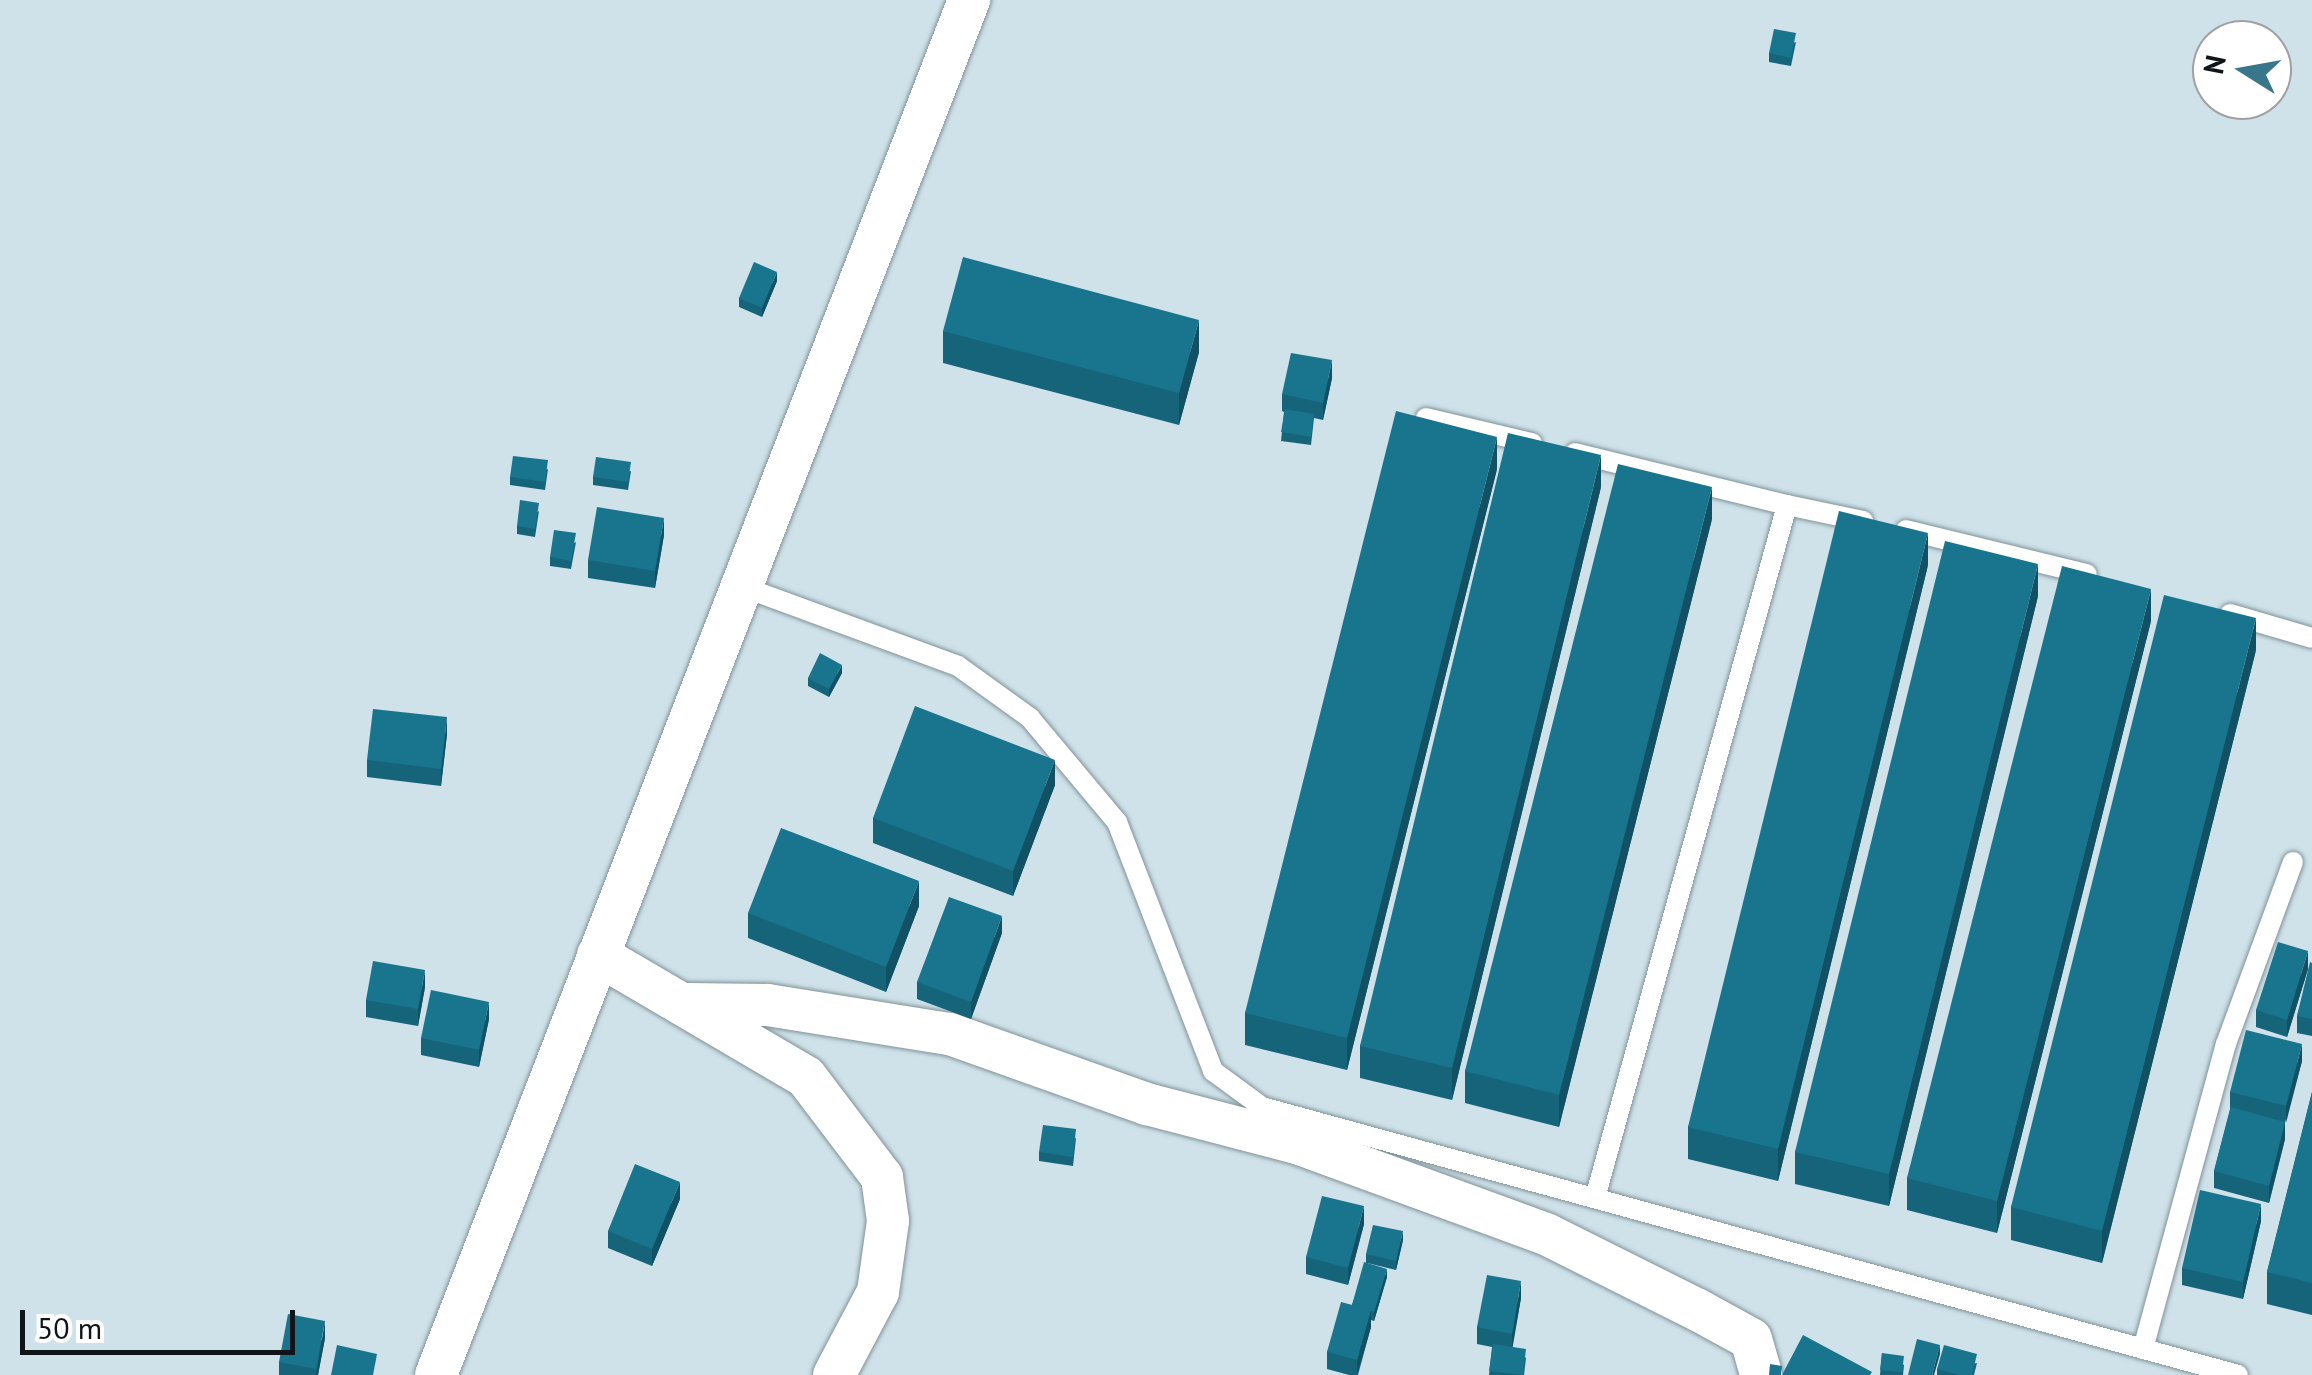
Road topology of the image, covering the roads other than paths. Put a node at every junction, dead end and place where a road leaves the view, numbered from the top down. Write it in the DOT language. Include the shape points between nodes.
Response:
graph roads {
  1 [pos="969,0"];
  2 [pos="1426,418"];
  3 [pos="1787,504"];
  4 [pos="2120,583"];
  5 [pos="736,584"];
  6 [pos="2197,605"];
  7 [pos="2312,638"];
  8 [pos="2294,862"];
  9 [pos="598,955"];
  10 [pos="687,1004"];
  11 [pos="1595,1198"];
  12 [pos="2144,1349"];
  13 [pos="436,1375"];
  14 [pos="834,1375"];
  15 [pos="1761,1375"];
  16 [pos="2238,1375"];
  1 -- 5 [label="street"];
  2 -- 3 [label="lane"];
  3 -- 4 [label="lane"];
  3 -- 11 [label="lane"];
  5 -- 9 [label="street"];
  5 -- 11 [label="lane" via="958,666 1030,718 1117,822 1187,1017 1213,1071 1242,1094"];
  6 -- 7 [label="lane"];
  8 -- 12 [label="lane" via="2226,1044"];
  9 -- 10 [label="street"];
  9 -- 13 [label="street"];
  10 -- 14 [label="street" via="806,1077 882,1177 888,1221 878,1292"];
  10 -- 15 [label="street" via="768,1005 950,1034 1148,1104 1296,1143 1546,1234 1751,1339"];
  11 -- 12 [label="lane"];
  12 -- 16 [label="lane"];
}
